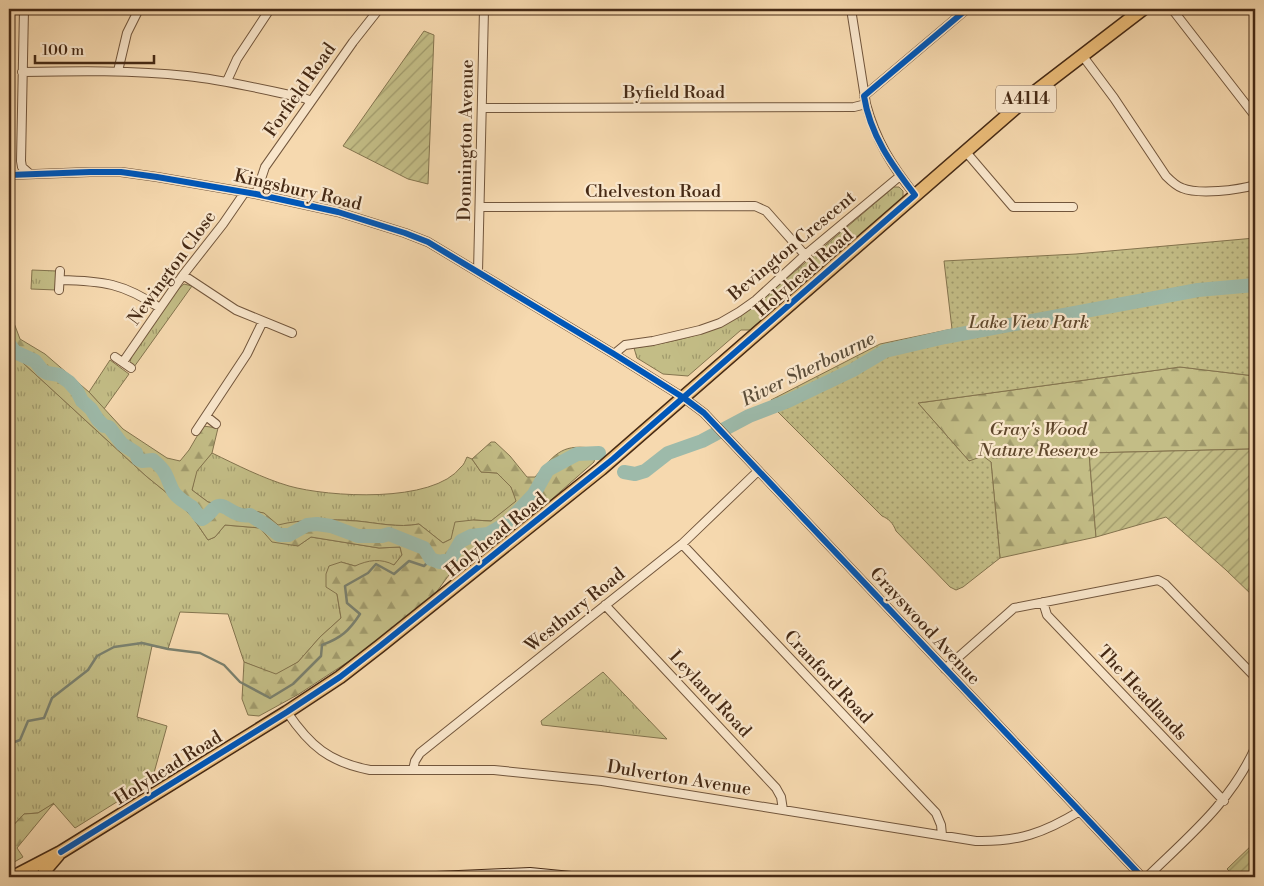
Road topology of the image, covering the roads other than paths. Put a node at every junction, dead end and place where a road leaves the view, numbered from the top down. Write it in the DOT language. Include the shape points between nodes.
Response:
graph roads {
  1 [pos="24,9"];
  2 [pos="139,9"];
  3 [pos="270,9"];
  4 [pos="379,9"];
  5 [pos="484,9"];
  6 [pos="851,9"];
  7 [pos="967,9"];
  8 [pos="1142,9"];
  9 [pos="1172,9"];
  10 [pos="1082,55"];
  11 [pos="118,71"];
  12 [pos="22,72"];
  13 [pos="227,82"];
  14 [pos="865,100"];
  15 [pos="311,101"];
  16 [pos="482,108"];
  17 [pos="1255,116"];
  18 [pos="966,152"];
  19 [pos="30,174"];
  20 [pos="9,175"];
  21 [pos="900,176"];
  22 [pos="1255,185"];
  23 [pos="245,192"];
  24 [pos="256,194"];
  25 [pos="915,195"];
  26 [pos="480,207"];
  27 [pos="1073,207"];
  28 [pos="805,255"];
  29 [pos="60,271"];
  30 [pos="478,272"];
  31 [pos="183,275"];
  32 [pos="60,280"];
  33 [pos="60,290"];
  34 [pos="160,308"];
  35 [pos="263,321"];
  36 [pos="292,333"];
  37 [pos="614,354"];
  38 [pos="115,358"];
  39 [pos="123,362"];
  40 [pos="131,368"];
  41 [pos="684,398"];
  42 [pos="206,416"];
  43 [pos="216,424"];
  44 [pos="196,431"];
  45 [pos="758,471"];
  46 [pos="682,544"];
  47 [pos="1043,602"];
  48 [pos="605,605"];
  49 [pos="945,668"];
  50 [pos="1255,676"];
  51 [pos="287,712"];
  52 [pos="1255,748"];
  53 [pos="412,770"];
  54 [pos="1224,801"];
  55 [pos="783,810"];
  56 [pos="1080,811"];
  57 [pos="942,835"];
  58 [pos="61,852"];
  59 [pos="13,877"];
  60 [pos="43,877"];
  61 [pos="436,877"];
  62 [pos="571,877"];
  63 [pos="1142,877"];
  64 [pos="1147,877"];
  1 -- 12 [label="street"];
  2 -- 11 [label="street" via="127,33"];
  3 -- 13 [label="street" via="237,59"];
  4 -- 15 [label="street, Forfield Road"];
  5 -- 16 [label="street, Donnington Avenue"];
  6 -- 14 [label="street"];
  7 -- 14 [label="street"];
  8 -- 10 [label="highway, Holyhead Road / A4114"];
  9 -- 17 [label="street"];
  10 -- 18 [label="highway, Holyhead Road / A4114"];
  10 -- 22 [label="street" via="1120,105 1166,176 1177,186 1205,192"];
  11 -- 12 [label="street"];
  11 -- 13 [label="street"];
  12 -- 19 [label="street" via="21,161 22,167"];
  13 -- 15 [label="street"];
  14 -- 16 [label="street, Byfield Road" via="854,107"];
  14 -- 21 [label="street" via="877,139"];
  15 -- 24 [label="street, Forfield Road" via="265,167"];
  16 -- 26 [label="street, Donnington Avenue"];
  18 -- 25 [label="highway, Holyhead Road / A4114"];
  18 -- 27 [label="street" via="1013,207"];
  19 -- 20 [label="street, Kingsbury Road"];
  19 -- 23 [label="street, Kingsbury Road" via="121,172"];
  21 -- 25 [label="street"];
  21 -- 28 [label="street, Bevington Crescent"];
  23 -- 24 [label="street, Kingsbury Road"];
  23 -- 31 [label="street, Newington Close"];
  24 -- 30 [label="street, Kingsbury Road" via="338,212 405,233 428,242"];
  25 -- 41 [label="highway, Holyhead Road / A4114"];
  26 -- 28 [label="street, Chelveston Road" via="754,206 766,211"];
  26 -- 30 [label="street, Donnington Avenue"];
  28 -- 37 [label="street, Bevington Crescent" via="756,300 720,323 683,335 625,345"];
  29 -- 32 [label="street"];
  30 -- 37 [label="street, Kingsbury Road"];
  31 -- 34 [label="street, Newington Close"];
  31 -- 35 [label="street" via="236,310"];
  32 -- 33 [label="street"];
  32 -- 34 [label="street" via="118,285"];
  34 -- 39 [label="street, Newington Close"];
  35 -- 36 [label="street"];
  35 -- 42 [label="street" via="247,354"];
  37 -- 41 [label="street, Kingsbury Road"];
  38 -- 39 [label="street"];
  39 -- 40 [label="street"];
  41 -- 45 [label="street, Grayswood Avenue" via="704,413"];
  41 -- 51 [label="highway, Holyhead Road / A4114" via="601,469 380,646"];
  42 -- 43 [label="street"];
  42 -- 44 [label="street"];
  45 -- 46 [label="street, Westbury Road"];
  45 -- 49 [label="street, Grayswood Avenue"];
  46 -- 48 [label="street, Westbury Road"];
  46 -- 57 [label="street, Cranford Road" via="936,813"];
  47 -- 49 [label="street" via="1014,608"];
  47 -- 50 [label="street" via="1158,580"];
  47 -- 54 [label="street, The Headlands" via="1047,615"];
  48 -- 53 [label="street, Westbury Road" via="420,753"];
  48 -- 55 [label="street, Leyland Road" via="776,788"];
  49 -- 56 [label="street, Grayswood Avenue"];
  51 -- 53 [label="street, Dulverton Avenue" via="308,741 334,759 370,770"];
  51 -- 58 [label="highway, Holyhead Road / A4114"];
  52 -- 54 [label="street"];
  53 -- 55 [label="street, Dulverton Avenue" via="494,770 556,775"];
  54 -- 64 [label="street"];
  55 -- 57 [label="street, Dulverton Avenue"];
  56 -- 57 [label="street, Dulverton Avenue" via="1045,831 1012,840 976,841"];
  56 -- 63 [label="street, Grayswood Avenue"];
  58 -- 59 [label="highway, Holyhead Road / A4114"];
  58 -- 60 [label="highway, Holyhead Road"];
  61 -- 62 [label="main road" via="530,873"];
}
